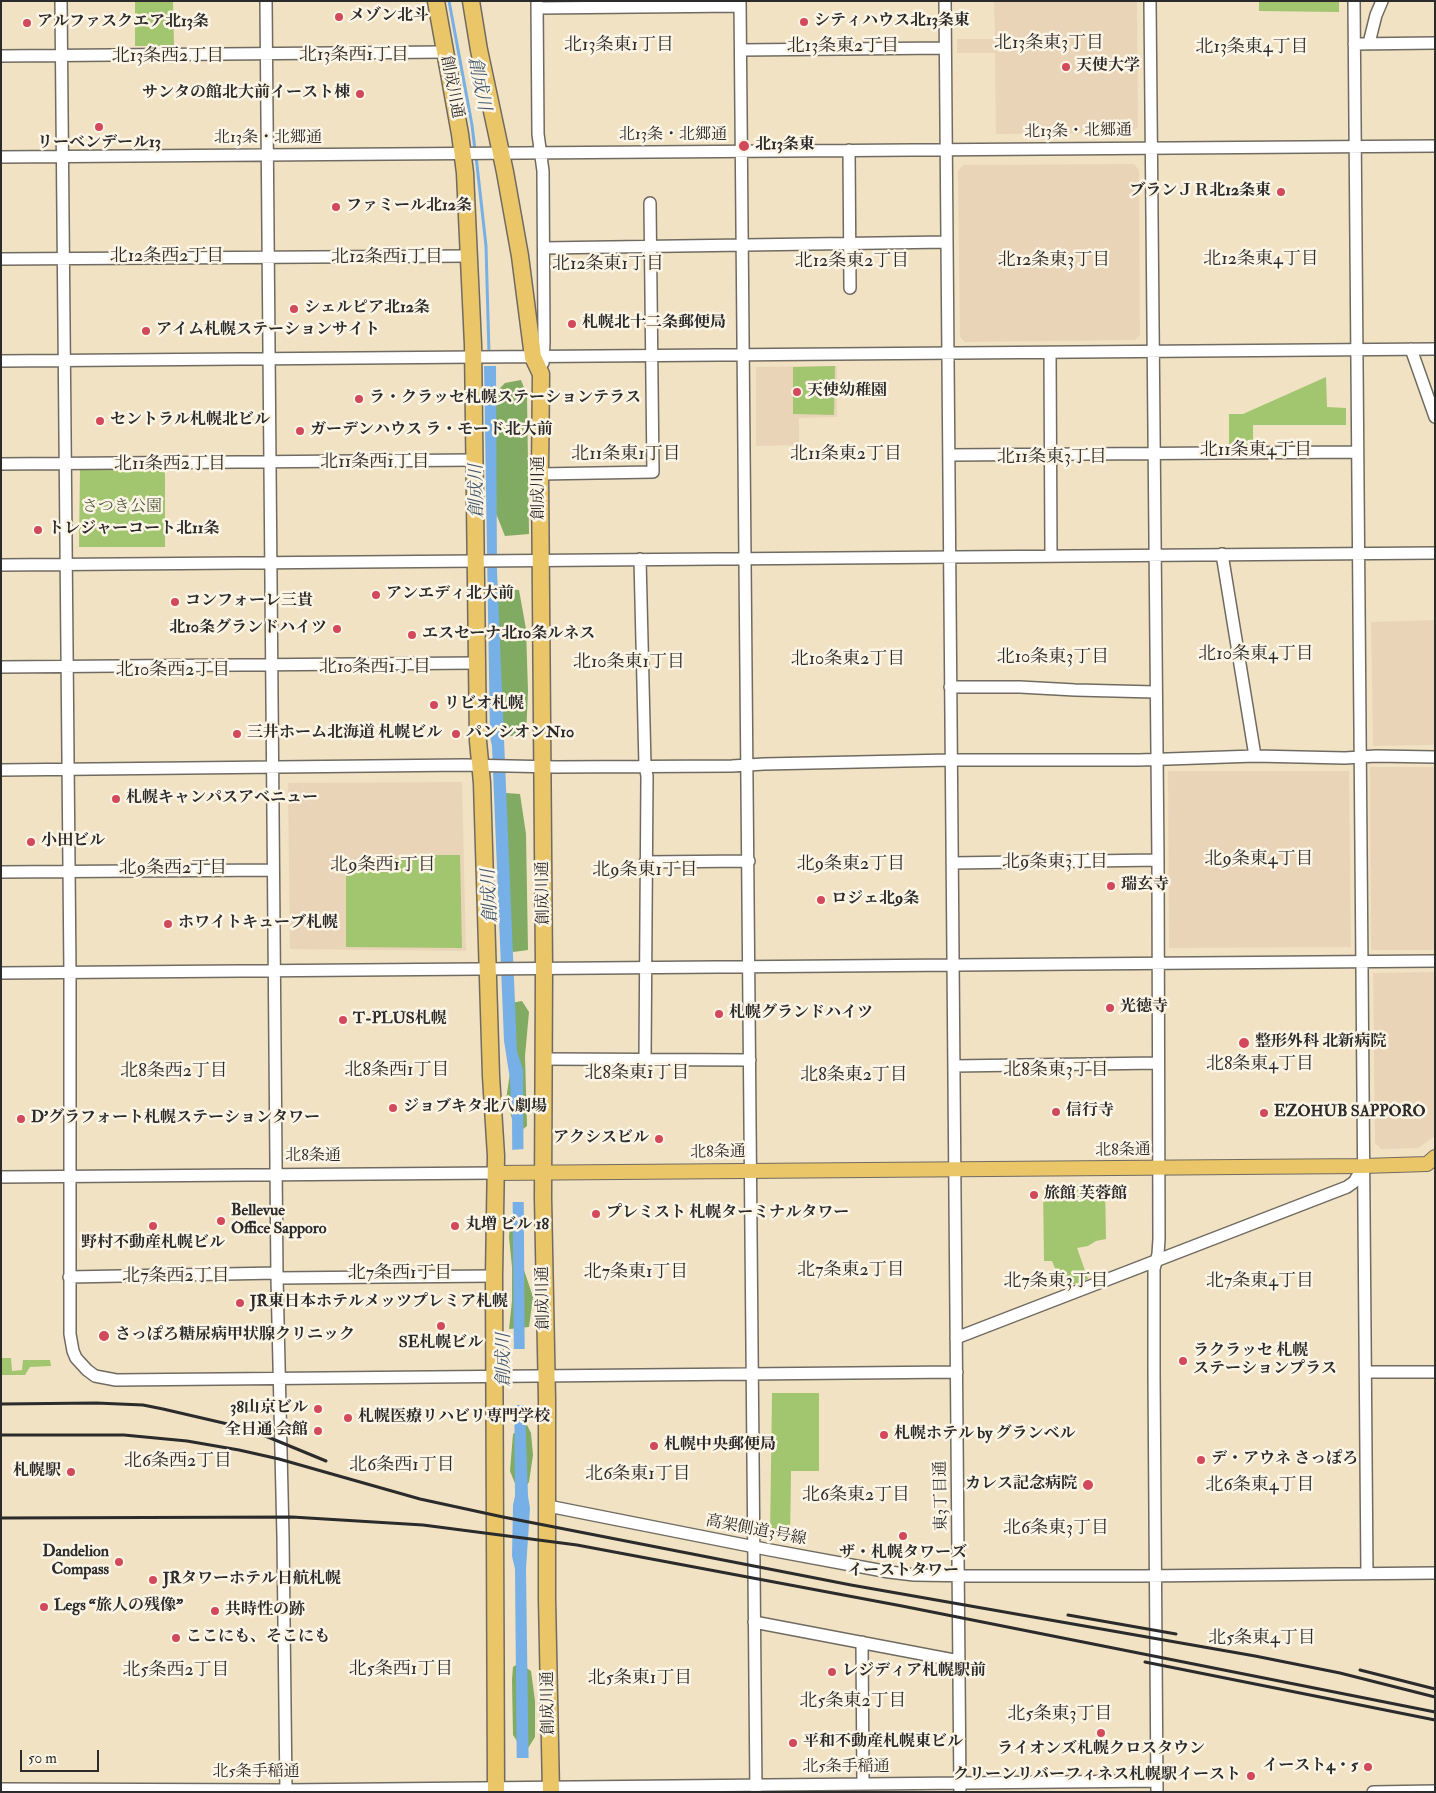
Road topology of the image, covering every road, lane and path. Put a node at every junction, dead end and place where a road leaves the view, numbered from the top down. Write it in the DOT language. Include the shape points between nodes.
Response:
graph roads {
  1 [pos="61,1"];
  2 [pos="266,1"];
  3 [pos="436,1"];
  4 [pos="471,1"];
  5 [pos="945,1"];
  6 [pos="1150,1"];
  7 [pos="1354,1"];
  8 [pos="1382,1"];
  9 [pos="740,4"];
  10 [pos="537,5"];
  11 [pos="1369,43"];
  12 [pos="1435,43"];
  13 [pos="1354,44"];
  14 [pos="945,48"];
  15 [pos="741,50"];
  16 [pos="445,52"];
  17 [pos="266,53"];
  18 [pos="61,55"];
  19 [pos="1,56"];
  20 [pos="1355,146"];
  21 [pos="1435,146"];
  22 [pos="1151,148"];
  23 [pos="848,150"];
  24 [pos="946,150"];
  25 [pos="742,151"];
  26 [pos="467,153"];
  27 [pos="493,153"];
  28 [pos="540,153"];
  29 [pos="267,155"];
  30 [pos="1,157"];
  31 [pos="62,157"];
  32 [pos="650,203"];
  33 [pos="947,242"];
  34 [pos="850,244"];
  35 [pos="742,245"];
  36 [pos="651,246"];
  37 [pos="544,248"];
  38 [pos="470,256"];
  39 [pos="268,257"];
  40 [pos="1,259"];
  41 [pos="64,259"];
  42 [pos="850,288"];
  43 [pos="1357,349"];
  44 [pos="1411,349"];
  45 [pos="1435,349"];
  46 [pos="1152,352"];
  47 [pos="949,353"];
  48 [pos="1050,353"];
  49 [pos="744,355"];
  50 [pos="653,356"];
  51 [pos="478,357"];
  52 [pos="539,357"];
  53 [pos="65,360"];
  54 [pos="269,360"];
  55 [pos="1,361"];
  56 [pos="1435,417"];
  57 [pos="1357,452"];
  58 [pos="1051,454"];
  59 [pos="1153,454"];
  60 [pos="950,455"];
  61 [pos="475,460"];
  62 [pos="270,461"];
  63 [pos="65,463"];
  64 [pos="1,464"];
  65 [pos="540,474"];
  66 [pos="1358,553"];
  67 [pos="1435,553"];
  68 [pos="1222,554"];
  69 [pos="1051,555"];
  70 [pos="950,556"];
  71 [pos="1154,556"];
  72 [pos="640,559"];
  73 [pos="745,559"];
  74 [pos="481,561"];
  75 [pos="541,561"];
  76 [pos="271,563"];
  77 [pos="1,565"];
  78 [pos="66,565"];
  79 [pos="477,663"];
  80 [pos="271,665"];
  81 [pos="1,667"];
  82 [pos="67,667"];
  83 [pos="950,687"];
  84 [pos="1155,692"];
  85 [pos="1254,756"];
  86 [pos="1361,756"];
  87 [pos="1435,757"];
  88 [pos="1156,758"];
  89 [pos="951,760"];
  90 [pos="747,764"];
  91 [pos="645,766"];
  92 [pos="272,767"];
  93 [pos="493,767"];
  94 [pos="543,767"];
  95 [pos="68,769"];
  96 [pos="1,770"];
  97 [pos="1158,860"];
  98 [pos="749,861"];
  99 [pos="645,862"];
  100 [pos="952,863"];
  101 [pos="273,870"];
  102 [pos="69,871"];
  103 [pos="1,872"];
  104 [pos="1435,961"];
  105 [pos="1362,962"];
  106 [pos="1158,964"];
  107 [pos="953,966"];
  108 [pos="748,967"];
  109 [pos="645,968"];
  110 [pos="544,969"];
  111 [pos="493,970"];
  112 [pos="274,971"];
  113 [pos="70,973"];
  114 [pos="1,974"];
  115 [pos="543,1059"];
  116 [pos="645,1059"];
  117 [pos="750,1060"];
  118 [pos="1158,1063"];
  119 [pos="954,1066"];
  120 [pos="1432,1162"];
  121 [pos="1363,1166"];
  122 [pos="1159,1168"];
  123 [pos="751,1170"];
  124 [pos="954,1170"];
  125 [pos="502,1172"];
  126 [pos="543,1173"];
  127 [pos="276,1175"];
  128 [pos="1,1177"];
  129 [pos="70,1177"];
  130 [pos="1156,1260"];
  131 [pos="277,1275"];
  132 [pos="494,1276"];
  133 [pos="69,1277"];
  134 [pos="956,1338"];
  135 [pos="956,1372"];
  136 [pos="1366,1372"];
  137 [pos="1435,1372"];
  138 [pos="753,1374"];
  139 [pos="538,1376"];
  140 [pos="501,1377"];
  141 [pos="280,1379"];
  142 [pos="548,1506"];
  143 [pos="753,1547"];
  144 [pos="1435,1572"];
  145 [pos="1367,1573"];
  146 [pos="959,1576"];
  147 [pos="1156,1576"];
  148 [pos="754,1622"];
  149 [pos="862,1642"];
  150 [pos="959,1661"];
  151 [pos="1157,1786"];
  152 [pos="860,1787"];
  153 [pos="756,1788"];
  154 [pos="960,1788"];
  155 [pos="1,1789"];
  156 [pos="501,1789"];
  157 [pos="546,1789"];
  158 [pos="77,1790"];
  159 [pos="286,1791"];
  160 [pos="1435,1791"];
  161 [pos="1372,1792"];
  1 -- 18 [label="street"];
  2 -- 17 [label="street"];
  3 -- 16 [label="highway, 創成川通"];
  4 -- 27 [label="highway, 創成川通"];
  5 -- 14 [label="street, 東3丁目通"];
  6 -- 22 [label="street"];
  7 -- 13 [label="street"];
  8 -- 11 [label="street"];
  9 -- 10 [label="street"];
  9 -- 15 [label="street"];
  10 -- 28 [label="street"];
  11 -- 12 [label="street"];
  11 -- 13 [label="street"];
  13 -- 20 [label="street"];
  14 -- 15 [label="street"];
  14 -- 24 [label="street, 東3丁目通"];
  15 -- 25 [label="street"];
  16 -- 17 [label="street"];
  16 -- 26 [label="highway, 創成川通"];
  17 -- 18 [label="street"];
  17 -- 29 [label="street"];
  18 -- 19 [label="street"];
  18 -- 31 [label="street"];
  20 -- 21 [label="street, 北13条・北郷通"];
  20 -- 22 [label="street, 北13条・北郷通"];
  20 -- 43 [label="street"];
  22 -- 24 [label="street, 北13条・北郷通"];
  22 -- 46 [label="street"];
  23 -- 24 [label="street, 北13条・北郷通"];
  23 -- 25 [label="street, 北13条・北郷通"];
  23 -- 34 [label="street"];
  24 -- 33 [label="street, 東3丁目通"];
  25 -- 28 [label="street, 北13条・北郷通"];
  25 -- 35 [label="street"];
  26 -- 27 [label="street, 北13条・北郷通"];
  26 -- 29 [label="street, 北13条・北郷通"];
  26 -- 38 [label="highway, 創成川通"];
  27 -- 28 [label="street, 北13条・北郷通"];
  27 -- 52 [label="highway, 創成川通" via="520,256"];
  28 -- 37 [label="street"];
  29 -- 31 [label="street, 北13条・北郷通"];
  29 -- 39 [label="street"];
  30 -- 31 [label="street, 北13条・北郷通"];
  31 -- 41 [label="street"];
  32 -- 36 [label="street"];
  33 -- 34 [label="street"];
  33 -- 47 [label="street, 東3丁目通"];
  34 -- 35 [label="street"];
  34 -- 42 [label="street"];
  35 -- 36 [label="street"];
  35 -- 49 [label="street"];
  36 -- 37 [label="street"];
  36 -- 50 [label="street"];
  37 -- 52 [label="street"];
  38 -- 39 [label="street"];
  38 -- 51 [label="highway, 創成川通"];
  39 -- 41 [label="street"];
  39 -- 54 [label="street"];
  40 -- 41 [label="street"];
  41 -- 53 [label="street"];
  43 -- 44 [label="street"];
  43 -- 46 [label="street"];
  43 -- 57 [label="street"];
  44 -- 45 [label="street"];
  44 -- 56 [label="street"];
  46 -- 48 [label="street"];
  46 -- 59 [label="street"];
  47 -- 48 [label="street"];
  47 -- 49 [label="street"];
  47 -- 60 [label="street, 東3丁目通"];
  48 -- 58 [label="street"];
  49 -- 50 [label="street"];
  49 -- 73 [label="street"];
  50 -- 52 [label="street"];
  50 -- 65 [label="street" via="653,472"];
  51 -- 52 [label="street"];
  51 -- 54 [label="street"];
  51 -- 61 [label="highway, 創成川通"];
  52 -- 65 [label="highway, 創成川通"];
  53 -- 54 [label="street"];
  53 -- 55 [label="street"];
  53 -- 63 [label="street"];
  54 -- 62 [label="street"];
  57 -- 59 [label="street"];
  57 -- 66 [label="street"];
  58 -- 59 [label="street"];
  58 -- 60 [label="street"];
  58 -- 69 [label="street"];
  59 -- 71 [label="street"];
  60 -- 70 [label="street, 東3丁目通"];
  61 -- 62 [label="street"];
  61 -- 74 [label="highway, 創成川通"];
  62 -- 63 [label="street"];
  62 -- 76 [label="street"];
  63 -- 64 [label="street"];
  63 -- 78 [label="street"];
  65 -- 75 [label="highway, 創成川通"];
  66 -- 67 [label="street"];
  66 -- 68 [label="street"];
  66 -- 86 [label="street"];
  68 -- 71 [label="street"];
  68 -- 85 [label="street"];
  69 -- 70 [label="street"];
  69 -- 71 [label="street"];
  70 -- 73 [label="street"];
  70 -- 83 [label="street, 東3丁目通"];
  71 -- 84 [label="street"];
  72 -- 73 [label="street"];
  72 -- 75 [label="street"];
  72 -- 91 [label="street"];
  73 -- 90 [label="street"];
  74 -- 75 [label="street"];
  74 -- 76 [label="street"];
  74 -- 79 [label="highway, 創成川通"];
  75 -- 94 [label="highway, 創成川通"];
  76 -- 78 [label="street"];
  76 -- 80 [label="street"];
  77 -- 78 [label="street"];
  78 -- 82 [label="street"];
  79 -- 80 [label="street"];
  79 -- 93 [label="highway, 創成川通" via="478,741"];
  80 -- 82 [label="street"];
  80 -- 92 [label="street"];
  81 -- 82 [label="street"];
  82 -- 95 [label="street"];
  83 -- 84 [label="street"];
  83 -- 89 [label="street, 東3丁目通"];
  84 -- 88 [label="street"];
  85 -- 86 [label="street"];
  85 -- 88 [label="street"];
  86 -- 87 [label="street"];
  86 -- 105 [label="street"];
  88 -- 89 [label="street"];
  88 -- 97 [label="street"];
  89 -- 90 [label="street"];
  89 -- 100 [label="street, 東3丁目通"];
  90 -- 91 [label="street"];
  90 -- 98 [label="street"];
  91 -- 94 [label="street"];
  91 -- 99 [label="street"];
  92 -- 93 [label="street"];
  92 -- 95 [label="street"];
  92 -- 101 [label="street"];
  93 -- 94 [label="street"];
  93 -- 111 [label="highway, 創成川通" via="482,783"];
  94 -- 110 [label="highway, 創成川通"];
  95 -- 96 [label="street"];
  95 -- 102 [label="street"];
  97 -- 100 [label="street"];
  97 -- 106 [label="street"];
  98 -- 99 [label="street"];
  98 -- 108 [label="street"];
  99 -- 109 [label="street"];
  100 -- 107 [label="street, 東3丁目通"];
  101 -- 102 [label="street"];
  101 -- 112 [label="street"];
  102 -- 103 [label="street"];
  102 -- 113 [label="street"];
  104 -- 105 [label="street"];
  105 -- 106 [label="street"];
  105 -- 121 [label="street"];
  106 -- 107 [label="street"];
  106 -- 118 [label="street"];
  107 -- 108 [label="street"];
  107 -- 119 [label="street, 東3丁目通"];
  108 -- 109 [label="street"];
  108 -- 117 [label="street"];
  109 -- 110 [label="street"];
  109 -- 116 [label="street"];
  110 -- 111 [label="street"];
  110 -- 115 [label="highway, 創成川通"];
  111 -- 112 [label="street"];
  111 -- 125 [label="highway, 創成川通"];
  112 -- 113 [label="street"];
  112 -- 127 [label="street"];
  113 -- 114 [label="street"];
  113 -- 129 [label="street"];
  115 -- 116 [label="street"];
  115 -- 126 [label="highway, 創成川通"];
  116 -- 117 [label="street"];
  117 -- 123 [label="street"];
  118 -- 119 [label="street"];
  118 -- 122 [label="street"];
  119 -- 124 [label="street, 東3丁目通"];
  120 -- 121 [label="main road, 北8条通"];
  121 -- 122 [label="main road, 北8条通"];
  121 -- 130 [label="street" via="1354,1182 1347,1187"];
  121 -- 136 [label="street"];
  122 -- 124 [label="main road, 北8条通"];
  122 -- 130 [label="street"];
  123 -- 124 [label="main road, 北8条通"];
  123 -- 126 [label="main road, 北8条通"];
  123 -- 138 [label="street"];
  124 -- 134 [label="street, 東3丁目通"];
  125 -- 126 [label="main road, 北8条通"];
  125 -- 127 [label="street, 北8条通"];
  125 -- 132 [label="highway, 創成川通"];
  126 -- 139 [label="highway, 創成川通"];
  127 -- 129 [label="street, 北8条通"];
  127 -- 131 [label="street"];
  128 -- 129 [label="street, 北8条通"];
  129 -- 133 [label="street"];
  130 -- 134 [label="street"];
  130 -- 147 [label="street"];
  131 -- 132 [label="street"];
  131 -- 133 [label="street"];
  131 -- 141 [label="street"];
  132 -- 140 [label="highway, 創成川通"];
  133 -- 141 [label="street" via="71,1343 81,1365 95,1376 116,1380"];
  134 -- 135 [label="street, 東3丁目通"];
  135 -- 138 [label="street"];
  135 -- 146 [label="street, 東3丁目通"];
  136 -- 137 [label="street"];
  136 -- 145 [label="street"];
  138 -- 139 [label="street"];
  138 -- 143 [label="street"];
  139 -- 140 [label="street"];
  139 -- 142 [label="highway, 創成川通"];
  140 -- 141 [label="street"];
  140 -- 156 [label="highway, 創成川通"];
  141 -- 159 [label="street"];
  142 -- 143 [label="street, 高架側道3号線"];
  142 -- 157 [label="highway, 創成川通"];
  143 -- 146 [label="street, 高架側道3号線" via="889,1572"];
  143 -- 148 [label="street"];
  144 -- 145 [label="street, 高架側道3号線"];
  145 -- 147 [label="street, 高架側道3号線"];
  146 -- 147 [label="street, 高架側道3号線"];
  146 -- 150 [label="street, 東3丁目通"];
  147 -- 151 [label="street"];
  148 -- 149 [label="street"];
  148 -- 153 [label="street"];
  149 -- 150 [label="street"];
  149 -- 152 [label="street"];
  150 -- 154 [label="street, 東3丁目通"];
  151 -- 154 [label="street, 北5条手稲通"];
  152 -- 153 [label="street, 北5条手稲通"];
  152 -- 154 [label="street, 北5条手稲通"];
  153 -- 157 [label="street, 北5条手稲通"];
  155 -- 158 [label="street, 北5条手稲通"];
  156 -- 157 [label="street, 北5条手稲通"];
  156 -- 159 [label="street, 北5条手稲通"];
  158 -- 159 [label="street, 北5条手稲通"];
  160 -- 161 [label="street"];
}
